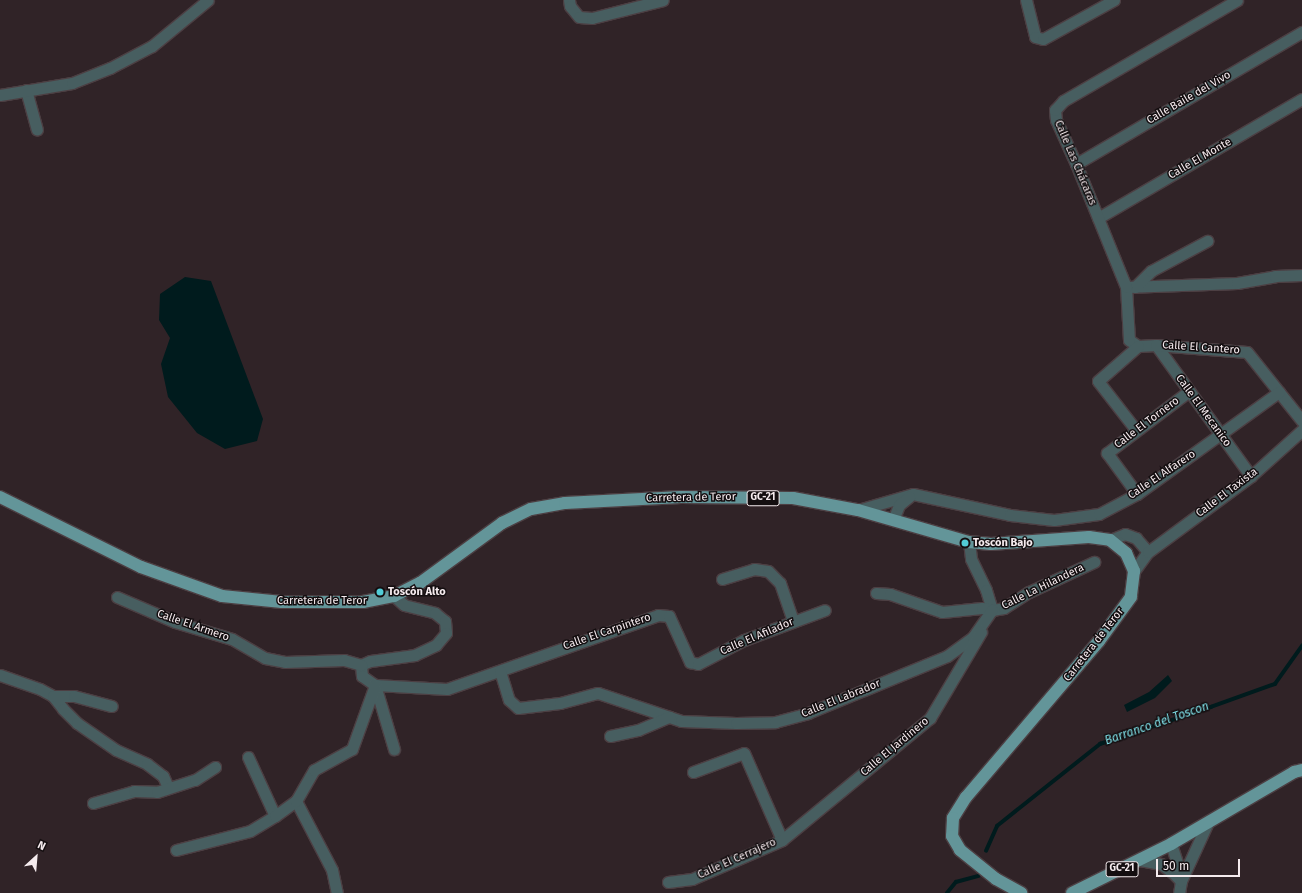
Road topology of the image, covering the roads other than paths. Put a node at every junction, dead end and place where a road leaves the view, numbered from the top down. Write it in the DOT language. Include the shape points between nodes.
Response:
graph roads {
  1 [pos="208,0"];
  2 [pos="569,0"];
  3 [pos="664,0"];
  4 [pos="1026,0"];
  5 [pos="1114,0"];
  6 [pos="1233,1"];
  7 [pos="1302,32"];
  8 [pos="26,90"];
  9 [pos="0,95"];
  10 [pos="1302,99"];
  11 [pos="37,130"];
  12 [pos="1076,164"];
  13 [pos="1098,218"];
  14 [pos="1207,241"];
  15 [pos="1302,275"];
  16 [pos="1131,287"];
  17 [pos="1156,345"];
  18 [pos="1138,346"];
  19 [pos="1189,391"];
  20 [pos="1279,392"];
  21 [pos="1302,421"];
  22 [pos="1136,430"];
  23 [pos="1302,430"];
  24 [pos="1221,435"];
  25 [pos="1251,476"];
  26 [pos="913,494"];
  27 [pos="1137,494"];
  28 [pos="0,497"];
  29 [pos="858,510"];
  30 [pos="893,520"];
  31 [pos="1110,540"];
  32 [pos="969,542"];
  33 [pos="1148,552"];
  34 [pos="1094,562"];
  35 [pos="1134,571"];
  36 [pos="722,579"];
  37 [pos="876,593"];
  38 [pos="394,596"];
  39 [pos="117,597"];
  40 [pos="825,610"];
  41 [pos="992,610"];
  42 [pos="794,621"];
  43 [pos="690,662"];
  44 [pos="361,665"];
  45 [pos="500,671"];
  46 [pos="0,675"];
  47 [pos="375,685"];
  48 [pos="53,696"];
  49 [pos="112,706"];
  50 [pos="669,717"];
  51 [pos="610,736"];
  52 [pos="394,749"];
  53 [pos="248,757"];
  54 [pos="215,766"];
  55 [pos="1302,770"];
  56 [pos="693,772"];
  57 [pos="168,788"];
  58 [pos="296,801"];
  59 [pos="93,804"];
  60 [pos="275,816"];
  61 [pos="1208,822"];
  62 [pos="782,840"];
  63 [pos="1171,844"];
  64 [pos="176,850"];
  65 [pos="1140,860"];
  66 [pos="1181,881"];
  67 [pos="668,882"];
  68 [pos="337,893"];
  69 [pos="1021,893"];
  70 [pos="1072,893"];
  71 [pos="1179,893"];
  1 -- 8 [label="street" via="152,46 110,68 72,82"];
  2 -- 3 [label="street" via="570,6 579,17 592,18"];
  4 -- 5 [label="street" via="1035,37 1043,39"];
  6 -- 12 [label="street, Calle Las Chácaras" via="1063,101 1056,110 1056,120"];
  7 -- 12 [label="street, Calle Baile del Vivo"];
  8 -- 9 [label="street"];
  8 -- 11 [label="street"];
  10 -- 13 [label="street, Calle El Monte"];
  12 -- 13 [label="street, Calle Las Chácaras"];
  13 -- 16 [label="street, Calle Las Chácaras"];
  14 -- 16 [label="street" via="1151,271"];
  15 -- 16 [label="street" via="1274,276 1237,283"];
  16 -- 18 [label="street, Calle Las Chácaras" via="1129,340"];
  17 -- 18 [label="street, Calle El Cantero"];
  17 -- 19 [label="street, Calle El Mecanico"];
  17 -- 20 [label="street, Calle El Cantero" via="1247,352"];
  18 -- 22 [label="street" via="1098,381"];
  19 -- 22 [label="street, Calle El Tornero"];
  19 -- 24 [label="street, Calle El Mecanico"];
  20 -- 21 [label="street, Calle El Cantero"];
  20 -- 24 [label="street, Calle El Alfarero"];
  22 -- 27 [label="street, Calle El Tornero" via="1107,454"];
  23 -- 25 [label="street, Calle El Taxista"];
  24 -- 25 [label="street, Calle El Mecanico"];
  24 -- 27 [label="street, Calle El Alfarero"];
  25 -- 33 [label="street, Calle El Taxista"];
  26 -- 27 [label="street, Calle El Alfarero" via="1010,515 1054,520 1099,514"];
  26 -- 29 [label="street, Calle El Alfarero"];
  26 -- 30 [label="street" via="899,505"];
  28 -- 38 [label="main road, Carretera de Teror / GC-21" via="141,567 222,596 282,602 363,602"];
  29 -- 30 [label="main road, Carretera de Teror / GC-21"];
  29 -- 38 [label="main road, Carretera de Teror / GC-21" via="793,498 681,497 565,503 531,509 502,523 420,583"];
  30 -- 32 [label="main road, Carretera de Teror / GC-21"];
  31 -- 32 [label="main road, Carretera de Teror / GC-21" via="1089,537 991,544"];
  31 -- 33 [label="street" via="1125,534 1136,538"];
  31 -- 35 [label="main road" via="1126,553"];
  32 -- 41 [label="street" via="971,559 986,590"];
  33 -- 35 [label="street, Calle El Taxista"];
  34 -- 41 [label="street, Calle La Hilandera" via="1029,592 1004,608"];
  35 -- 69 [label="main road, Carretera de Teror" via="1131,597 1099,641 966,797 953,818 952,836 960,850 996,879"];
  36 -- 42 [label="street" via="754,569 768,571 780,583"];
  37 -- 41 [label="street" via="890,594 942,612 982,608"];
  38 -- 44 [label="street" via="404,606 435,613 445,621 446,633 436,645 415,655 370,661"];
  39 -- 44 [label="street, Calle El Armero" via="175,622 232,639 265,658 285,662 344,660"];
  40 -- 42 [label="street, Calle El Afilador"];
  41 -- 50 [label="street, Calle El Labrador" via="973,637 947,656 808,713 775,722 681,721"];
  41 -- 62 [label="street, Calle El Jardinero" via="973,650 930,718"];
  42 -- 43 [label="street, Calle El Afilador" via="744,640 698,664"];
  43 -- 45 [label="street, Calle El Carpintero" via="669,616 658,615 564,646"];
  44 -- 47 [label="street" via="362,676"];
  45 -- 47 [label="street" via="447,689"];
  45 -- 50 [label="street, Calle El Labrador" via="509,700 518,708 560,703 598,694"];
  46 -- 48 [label="street"];
  47 -- 52 [label="street"];
  47 -- 58 [label="street" via="352,749 314,770"];
  48 -- 49 [label="street" via="74,696"];
  48 -- 57 [label="street" via="77,723 116,750 147,764 163,776"];
  50 -- 51 [label="street" via="638,730"];
  53 -- 60 [label="street"];
  54 -- 57 [label="street" via="195,780"];
  55 -- 61 [label="main road, GC-21" via="1294,772"];
  56 -- 62 [label="street, Calle El Cerrajero" via="744,753"];
  57 -- 59 [label="street" via="157,792 134,791"];
  58 -- 60 [label="street"];
  58 -- 68 [label="street" via="332,870"];
  60 -- 64 [label="street" via="250,831"];
  61 -- 63 [label="main road, GC-21"];
  61 -- 66 [label="street"];
  62 -- 67 [label="street, Calle El Cerrajero" via="692,879"];
  63 -- 65 [label="main road, GC-21"];
  63 -- 66 [label="street"];
  65 -- 66 [label="street" via="1161,864"];
  65 -- 70 [label="main road, GC-21"];
  66 -- 71 [label="street"];
}
